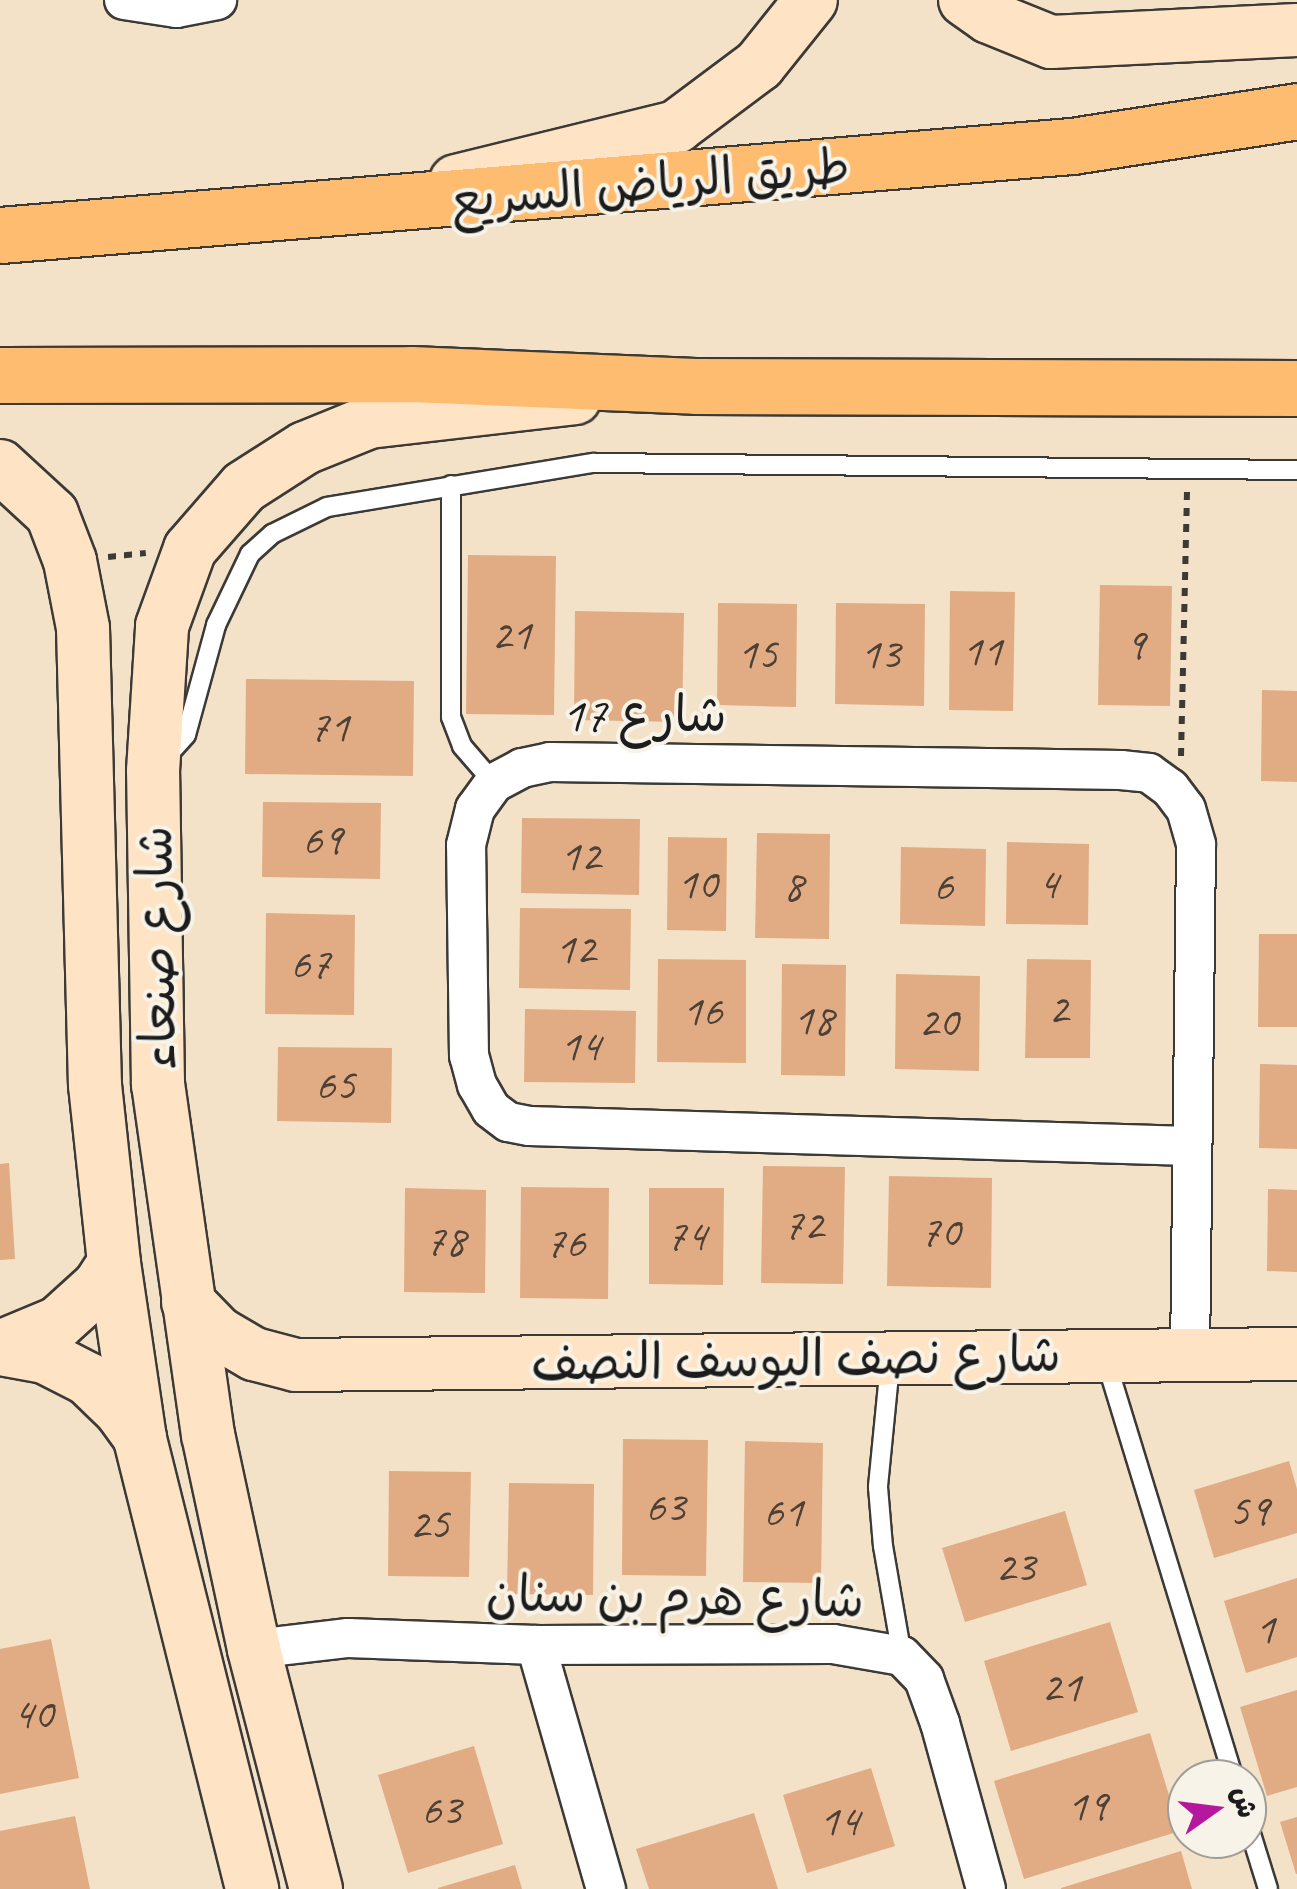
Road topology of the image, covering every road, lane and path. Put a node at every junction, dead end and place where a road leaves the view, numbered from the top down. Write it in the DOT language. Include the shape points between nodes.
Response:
graph roads {
  1 [pos="124,0"];
  2 [pos="217,0"];
  3 [pos="811,0"];
  4 [pos="965,0"];
  5 [pos="1297,30"];
  6 [pos="1297,111"];
  7 [pos="336,210"];
  8 [pos="0,235"];
  9 [pos="0,376"];
  10 [pos="696,386"];
  11 [pos="1297,388"];
  12 [pos="0,466"];
  13 [pos="1188,467"];
  14 [pos="1297,470"];
  15 [pos="451,486"];
  16 [pos="190,549"];
  17 [pos="70,561"];
  18 [pos="153,771"];
  19 [pos="494,783"];
  20 [pos="85,784"];
  21 [pos="1180,800"];
  22 [pos="1190,1146"];
  23 [pos="114,1263"];
  24 [pos="188,1302"];
  25 [pos="0,1348"];
  26 [pos="1297,1354"];
  27 [pos="1190,1355"];
  28 [pos="1104,1356"];
  29 [pos="890,1358"];
  30 [pos="296,1365"];
  31 [pos="208,1436"];
  32 [pos="140,1438"];
  33 [pos="536,1644"];
  34 [pos="254,1649"];
  35 [pos="902,1656"];
  36 [pos="1228,1759"];
  37 [pos="1259,1859"];
  38 [pos="252,1889"];
  39 [pos="316,1889"];
  40 [pos="606,1889"];
  41 [pos="986,1889"];
  42 [pos="1268,1889"];
  1 -- 2 [label="street" via="166,8"];
  3 -- 7 [label="main road" via="759,64 676,127"];
  4 -- 5 [label="main road" via="1050,42"];
  6 -- 7 [label="highway, طريق الرياض السريع" via="1072,146"];
  7 -- 8 [label="highway, طريق الرياض السريع"];
  9 -- 10 [label="highway" via="411,374"];
  10 -- 11 [label="highway"];
  10 -- 16 [label="main road, شارع صنعاء" via="368,422 305,448 244,487"];
  12 -- 17 [label="main road, شارع صنعاء" via="52,514"];
  13 -- 14 [label="lane"];
  13 -- 15 [label="lane" via="594,463"];
  13 -- 21 [label="path"];
  15 -- 18 [label="lane" via="327,507 272,534 250,554 216,625 186,735"];
  15 -- 19 [label="lane" via="451,717 462,746"];
  16 -- 17 [label="path"];
  16 -- 18 [label="main road, شارع صنعاء" via="162,626"];
  17 -- 20 [label="main road, شارع صنعاء" via="82,628"];
  18 -- 20 [label="main road" via="110,770"];
  18 -- 24 [label="main road, شارع صنعاء" via="158,1086"];
  19 -- 21 [label="street, شارع 17" via="550,762 1120,770 1148,773"];
  19 -- 22 [label="street" via="475,809 466,845 469,1056 491,1109 508,1122"];
  20 -- 23 [label="main road, شارع صنعاء" via="94,1085"];
  21 -- 22 [label="street" via="1196,846"];
  22 -- 27 [label="street"];
  23 -- 25 [label="main road" via="58,1323"];
  23 -- 32 [label="main road, شارع صنعاء"];
  24 -- 30 [label="main road" via="242,1347"];
  24 -- 31 [label="main road, شارع صنعاء"];
  25 -- 32 [label="main road" via="45,1357 88,1379"];
  26 -- 27 [label="main road, شارع نصف اليوسف النصف"];
  27 -- 28 [label="main road, شارع نصف اليوسف النصف"];
  28 -- 29 [label="main road, شارع نصف اليوسف النصف"];
  28 -- 36 [label="lane"];
  29 -- 30 [label="main road, شارع نصف اليوسف النصف"];
  29 -- 35 [label="lane" via="878,1488"];
  30 -- 31 [label="main road" via="258,1376 228,1401"];
  31 -- 34 [label="main road, شارع صنعاء"];
  32 -- 38 [label="main road, شارع صنعاء"];
  33 -- 34 [label="street, شارع هرم بن سنان" via="348,1638"];
  33 -- 35 [label="street, شارع هرم بن سنان" via="832,1644"];
  33 -- 40 [label="street"];
  34 -- 39 [label="main road, شارع صنعاء"];
  35 -- 41 [label="street, شارع هرم بن سنان" via="924,1679"];
  37 -- 42 [label="lane"];
}
